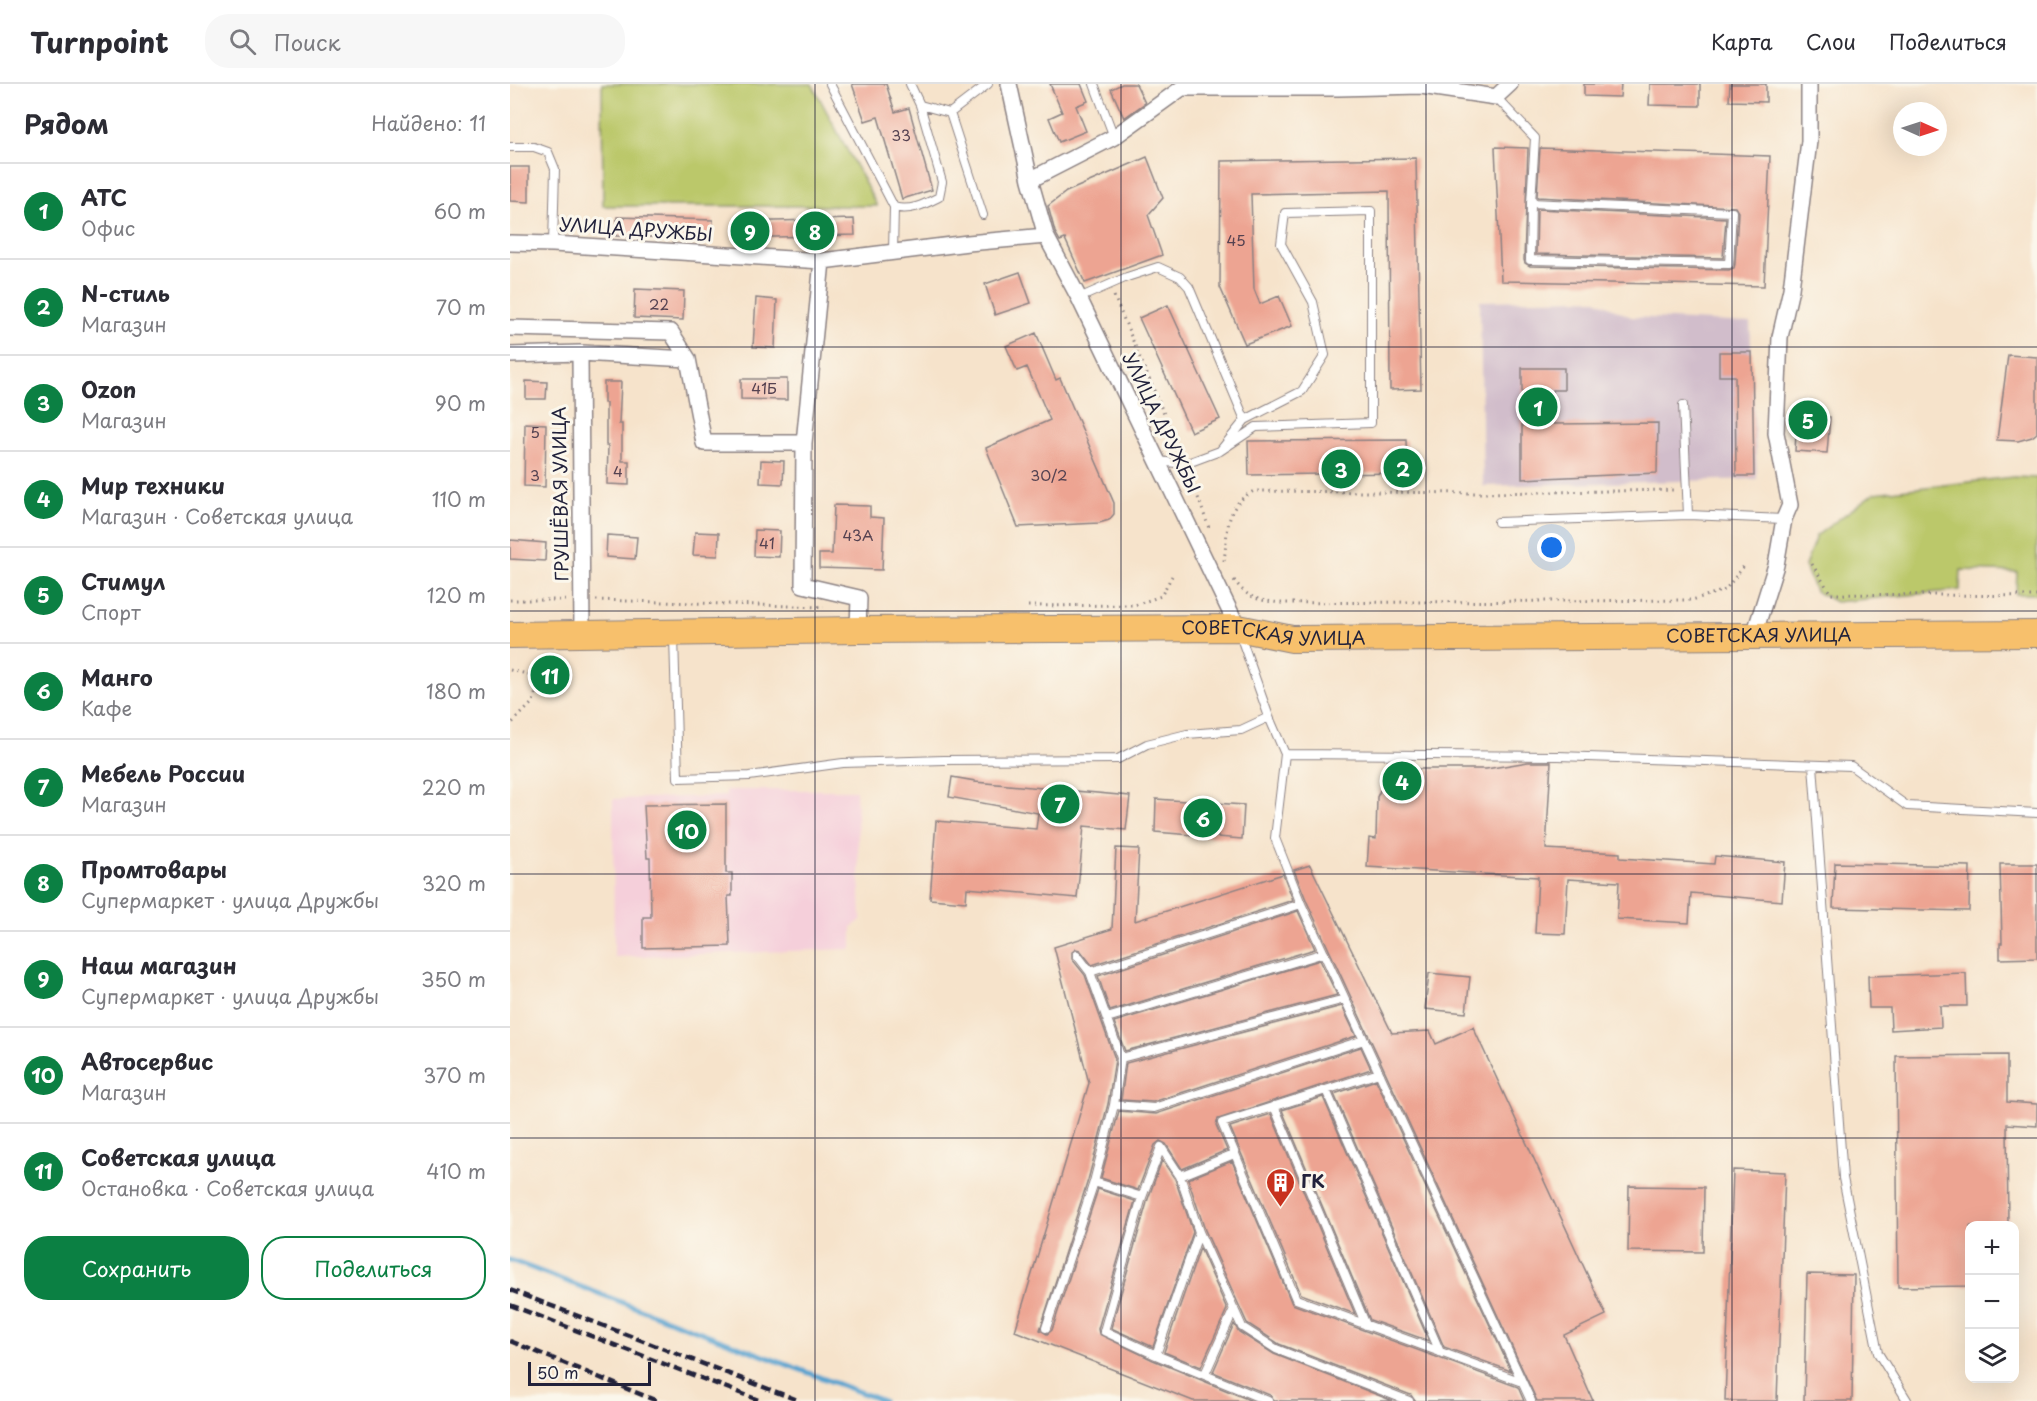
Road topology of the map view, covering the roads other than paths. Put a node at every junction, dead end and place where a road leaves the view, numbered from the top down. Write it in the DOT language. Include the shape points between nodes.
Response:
graph roads {
  1 [pos="830,84"];
  2 [pos="910,84"];
  3 [pos="988,84"];
  4 [pos="1009,84"];
  5 [pos="1094,84"];
  6 [pos="1510,84"];
  7 [pos="1809,84"];
  8 [pos="1422,85"];
  9 [pos="1183,86"];
  10 [pos="1496,97"];
  11 [pos="920,105"];
  12 [pos="950,113"];
  13 [pos="1114,137"];
  14 [pos="510,147"];
  15 [pos="1030,180"];
  16 [pos="1531,203"];
  17 [pos="894,207"];
  18 [pos="983,215"];
  19 [pos="1047,236"];
  20 [pos="510,243"];
  21 [pos="553,243"];
  22 [pos="892,252"];
  23 [pos="822,261"];
  24 [pos="1079,298"];
  25 [pos="510,328"];
  26 [pos="580,353"];
  27 [pos="510,355"];
  28 [pos="688,359"];
  29 [pos="1683,405"];
  30 [pos="1245,420"];
  31 [pos="804,443"];
  32 [pos="1221,451"];
  33 [pos="1158,460"];
  34 [pos="1688,515"];
  35 [pos="1784,519"];
  36 [pos="1498,522"];
  37 [pos="1238,628"];
  38 [pos="858,630"];
  39 [pos="674,633"];
  40 [pos="2037,634"];
  41 [pos="510,635"];
  42 [pos="582,635"];
  43 [pos="1754,635"];
  44 [pos="1269,717"];
  45 [pos="1285,754"];
  46 [pos="1812,765"];
  47 [pos="2037,813"];
  48 [pos="1301,904"];
  49 [pos="1324,953"];
  50 [pos="1077,955"];
  51 [pos="1090,972"];
  52 [pos="1345,999"];
  53 [pos="1107,1018"];
  54 [pos="1364,1040"];
  55 [pos="1121,1058"];
  56 [pos="1379,1073"];
  57 [pos="1326,1090"];
  58 [pos="1114,1105"];
  59 [pos="1274,1106"];
  60 [pos="1234,1154"];
  61 [pos="1180,1176"];
  62 [pos="1094,1182"];
  63 [pos="1142,1197"];
  64 [pos="1199,1232"];
  65 [pos="1233,1309"];
  66 [pos="1366,1325"];
  67 [pos="1046,1328"];
  68 [pos="1440,1352"];
  69 [pos="1156,1355"];
  70 [pos="1205,1374"];
  71 [pos="1522,1382"];
  72 [pos="1907,1400"];
  73 [pos="1268,1401"];
  74 [pos="1408,1401"];
  75 [pos="1531,1401"];
  1 -- 17 [label="lane"];
  2 -- 11 [label="lane"];
  3 -- 12 [label="lane"];
  4 -- 15 [label="street, УЛИЦА ДРУЖБЫ"];
  5 -- 13 [label="lane"];
  6 -- 10 [label="street"];
  7 -- 35 [label="street" via="1809,141 1791,289 1780,338 1776,433 1790,505"];
  8 -- 9 [label="street"];
  8 -- 10 [label="street"];
  9 -- 13 [label="street"];
  10 -- 16 [label="lane" via="1535,138"];
  11 -- 12 [label="lane"];
  11 -- 17 [label="lane" via="942,182 939,197 922,205"];
  12 -- 18 [label="lane"];
  13 -- 15 [label="street"];
  14 -- 21 [label="lane" via="534,147 548,152 555,169"];
  15 -- 19 [label="street, УЛИЦА ДРУЖБЫ"];
  16 -- 16 [label="lane" via="1530,260 1729,264 1732,212"];
  17 -- 22 [label="lane"];
  19 -- 22 [label="street, УЛИЦА ДРУЖБЫ"];
  19 -- 24 [label="street, УЛИЦА ДРУЖБЫ"];
  20 -- 21 [label="street, УЛИЦА ДРУЖБЫ"];
  21 -- 23 [label="street, УЛИЦА ДРУЖБЫ"];
  22 -- 23 [label="street, УЛИЦА ДРУЖБЫ"];
  23 -- 31 [label="street"];
  24 -- 30 [label="lane" via="1158,267 1180,277 1189,287"];
  24 -- 33 [label="street, УЛИЦА ДРУЖБЫ"];
  25 -- 28 [label="street" via="671,332"];
  26 -- 27 [label="street"];
  26 -- 28 [label="street"];
  26 -- 42 [label="street, ГРУШЁВАЯ УЛИЦА"];
  28 -- 31 [label="street" via="705,443"];
  29 -- 34 [label="lane"];
  30 -- 32 [label="lane"];
  30 -- 32 [label="lane" via="1302,391 1325,355 1313,302 1281,244 1285,213 1371,212 1371,423 1256,427"];
  31 -- 38 [label="street" via="803,585 858,598"];
  32 -- 33 [label="lane" via="1185,464"];
  33 -- 37 [label="street, УЛИЦА ДРУЖБЫ"];
  34 -- 35 [label="lane"];
  34 -- 36 [label="lane"];
  35 -- 43 [label="street" via="1776,565"];
  37 -- 38 [label="highway, СОВЕТСКАЯ УЛИЦА"];
  37 -- 43 [label="highway, СОВЕТСКАЯ УЛИЦА" via="1292,639"];
  37 -- 44 [label="lane"];
  38 -- 39 [label="highway, СОВЕТСКАЯ УЛИЦА"];
  39 -- 42 [label="highway, СОВЕТСКАЯ УЛИЦА"];
  39 -- 44 [label="lane" via="678,778 749,777 843,764 1118,759 1147,744 1187,734 1241,730"];
  40 -- 43 [label="highway, СОВЕТСКАЯ УЛИЦА"];
  41 -- 42 [label="highway, СОВЕТСКАЯ УЛИЦА"];
  44 -- 45 [label="lane"];
  45 -- 46 [label="lane" via="1558,756"];
  45 -- 48 [label="lane" via="1275,838"];
  46 -- 47 [label="lane" via="1851,766 1907,806"];
  46 -- 72 [label="lane" via="1843,1178 1878,1353"];
  48 -- 49 [label="lane"];
  48 -- 51 [label="lane"];
  49 -- 52 [label="lane"];
  49 -- 53 [label="lane"];
  50 -- 51 [label="lane"];
  51 -- 53 [label="lane"];
  52 -- 54 [label="lane"];
  52 -- 55 [label="lane"];
  53 -- 55 [label="lane"];
  54 -- 56 [label="lane"];
  54 -- 58 [label="lane" via="1154,1108"];
  55 -- 58 [label="lane"];
  56 -- 57 [label="lane"];
  56 -- 71 [label="lane"];
  57 -- 59 [label="lane"];
  57 -- 68 [label="lane"];
  58 -- 62 [label="lane"];
  59 -- 60 [label="lane" via="1222,1123"];
  59 -- 66 [label="lane"];
  60 -- 61 [label="lane"];
  60 -- 66 [label="lane" via="1296,1299"];
  61 -- 63 [label="lane" via="1161,1147"];
  61 -- 64 [label="lane"];
  62 -- 63 [label="lane"];
  62 -- 67 [label="lane"];
  63 -- 69 [label="lane" via="1104,1331"];
  64 -- 65 [label="lane"];
  64 -- 69 [label="lane"];
  65 -- 70 [label="lane"];
  65 -- 74 [label="lane" via="1242,1327 1276,1349"];
  66 -- 68 [label="lane"];
  68 -- 71 [label="lane"];
  69 -- 70 [label="lane"];
  70 -- 73 [label="lane"];
  71 -- 75 [label="lane"];
}
